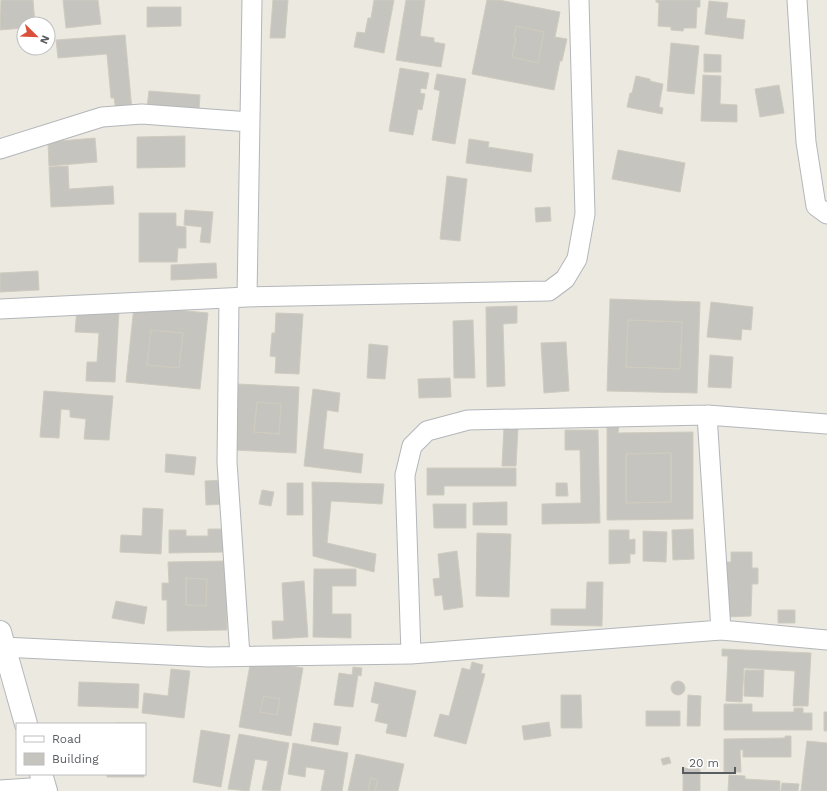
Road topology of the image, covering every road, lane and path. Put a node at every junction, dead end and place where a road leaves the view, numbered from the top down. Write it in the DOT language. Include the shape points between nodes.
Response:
graph roads {
  1 [pos="252,0"];
  2 [pos="578,0"];
  3 [pos="797,0"];
  4 [pos="250,122"];
  5 [pos="0,149"];
  6 [pos="827,214"];
  7 [pos="238,298"];
  8 [pos="0,309"];
  9 [pos="707,415"];
  10 [pos="827,424"];
  11 [pos="721,630"];
  12 [pos="2,640"];
  13 [pos="827,640"];
  14 [pos="411,654"];
  15 [pos="240,656"];
  16 [pos="26,723"];
  17 [pos="44,784"];
  18 [pos="0,790"];
  1 -- 4 [label="street"];
  2 -- 7 [label="street" via="585,214 577,259 565,279 549,291"];
  3 -- 6 [label="street" via="806,142 816,206"];
  4 -- 5 [label="street" via="142,114 102,117"];
  4 -- 7 [label="street"];
  7 -- 8 [label="street"];
  7 -- 15 [label="street" via="227,462"];
  9 -- 10 [label="street"];
  9 -- 11 [label="street"];
  9 -- 14 [label="street" via="468,420 427,431 412,446 405,475"];
  11 -- 13 [label="street"];
  11 -- 14 [label="street"];
  12 -- 15 [label="street" via="209,657"];
  12 -- 16 [label="street"];
  14 -- 15 [label="street"];
  17 -- 18 [label="street"];
}
